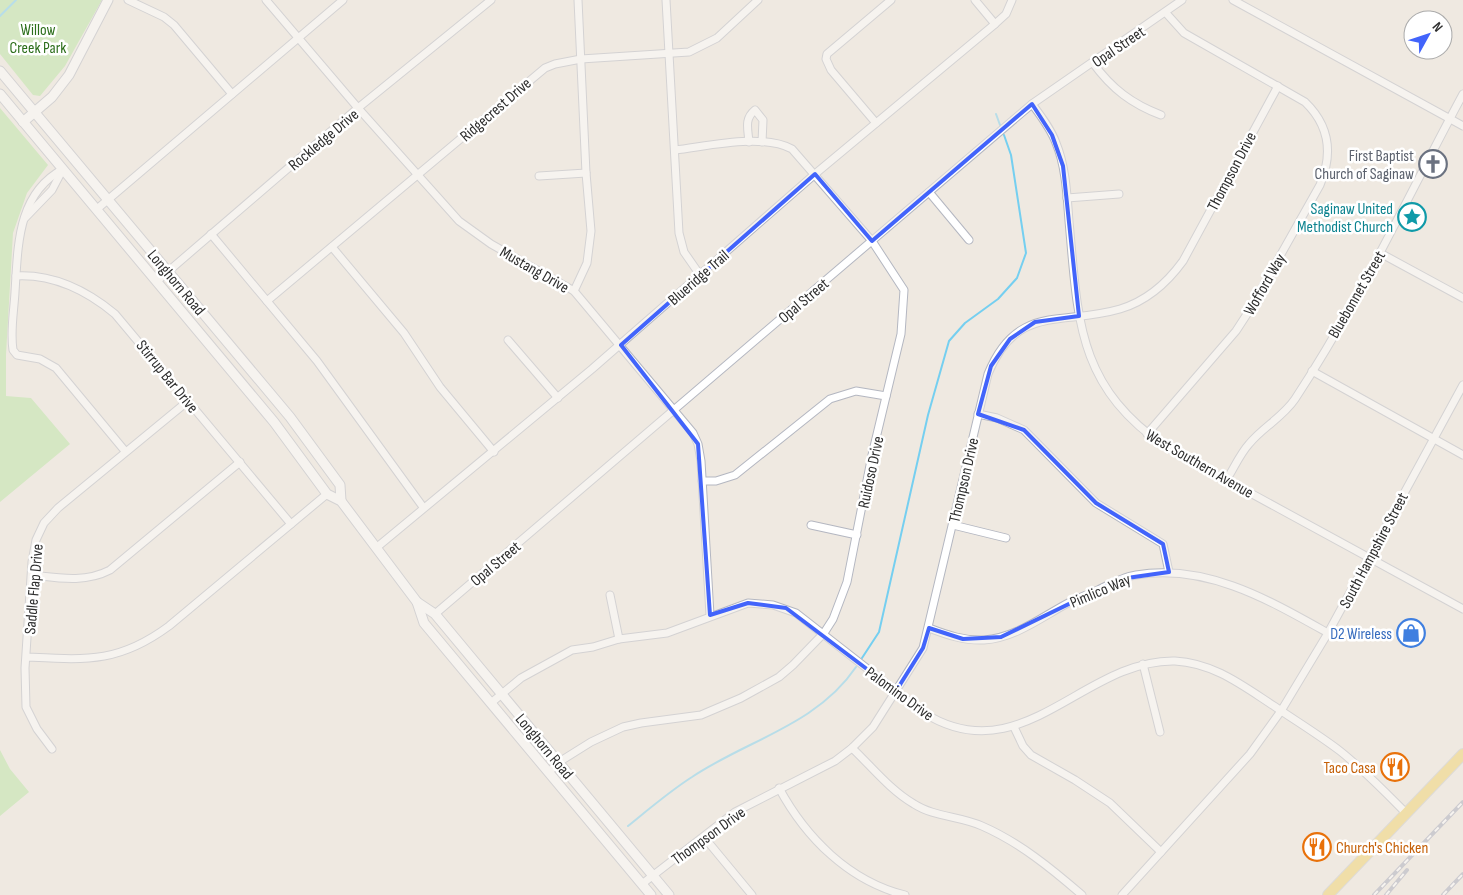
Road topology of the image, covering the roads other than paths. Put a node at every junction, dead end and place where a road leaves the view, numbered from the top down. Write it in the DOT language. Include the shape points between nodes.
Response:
graph roads {
  1 [pos="108,0"];
  2 [pos="128,0"];
  3 [pos="266,0"];
  4 [pos="343,0"];
  5 [pos="491,0"];
  6 [pos="578,0"];
  7 [pos="666,0"];
  8 [pos="758,0"];
  9 [pos="891,0"];
  10 [pos="975,0"];
  11 [pos="1012,0"];
  12 [pos="1182,0"];
  13 [pos="1233,0"];
  14 [pos="1166,13"];
  15 [pos="995,24"];
  16 [pos="298,38"];
  17 [pos="669,54"];
  18 [pos="581,59"];
  19 [pos="1093,63"];
  20 [pos="0,71"];
  21 [pos="1278,86"];
  22 [pos="0,94"];
  23 [pos="232,94"];
  24 [pos="1463,94"];
  25 [pos="1032,104"];
  26 [pos="358,108"];
  27 [pos="35,112"];
  28 [pos="1162,115"];
  29 [pos="1450,119"];
  30 [pos="23,122"];
  31 [pos="876,123"];
  32 [pos="1463,126"];
  33 [pos="749,142"];
  34 [pos="762,142"];
  35 [pos="676,150"];
  36 [pos="63,169"];
  37 [pos="586,173"];
  38 [pos="815,174"];
  39 [pos="418,176"];
  40 [pos="539,176"];
  41 [pos="929,192"];
  42 [pos="1119,194"];
  43 [pos="1067,198"];
  44 [pos="108,200"];
  45 [pos="97,209"];
  46 [pos="23,220"];
  47 [pos="211,234"];
  48 [pos="969,240"];
  49 [pos="872,241"];
  50 [pos="332,247"];
  51 [pos="1380,253"];
  52 [pos="168,271"];
  53 [pos="16,276"];
  54 [pos="700,276"];
  55 [pos="156,281"];
  56 [pos="574,291"];
  57 [pos="1463,298"];
  58 [pos="267,301"];
  59 [pos="1079,316"];
  60 [pos="508,340"];
  61 [pos="621,344"];
  62 [pos="1312,371"];
  63 [pos="1463,385"];
  64 [pos="886,396"];
  65 [pos="558,398"];
  66 [pos="188,401"];
  67 [pos="674,410"];
  68 [pos="978,414"];
  69 [pos="1147,434"];
  70 [pos="1433,438"];
  71 [pos="125,451"];
  72 [pos="494,452"];
  73 [pos="1463,455"];
  74 [pos="240,462"];
  75 [pos="1227,479"];
  76 [pos="702,481"];
  77 [pos="327,494"];
  78 [pos="341,501"];
  79 [pos="423,507"];
  80 [pos="291,524"];
  81 [pos="953,524"];
  82 [pos="811,525"];
  83 [pos="857,535"];
  84 [pos="1006,538"];
  85 [pos="376,548"];
  86 [pos="1369,557"];
  87 [pos="1169,572"];
  88 [pos="32,575"];
  89 [pos="610,595"];
  90 [pos="417,602"];
  91 [pos="1463,609"];
  92 [pos="435,614"];
  93 [pos="710,616"];
  94 [pos="930,628"];
  95 [pos="824,633"];
  96 [pos="1328,633"];
  97 [pos="620,639"];
  98 [pos="27,657"];
  99 [pos="1143,664"];
  100 [pos="896,691"];
  101 [pos="502,696"];
  102 [pos="491,703"];
  103 [pos="1281,711"];
  104 [pos="1014,727"];
  105 [pos="1160,732"];
  106 [pos="852,748"];
  107 [pos="52,749"];
  108 [pos="1463,754"];
  109 [pos="559,762"];
  110 [pos="548,772"];
  111 [pos="779,788"];
  112 [pos="1406,813"];
  113 [pos="704,837"];
  114 [pos="1161,852"];
  115 [pos="652,875"];
  116 [pos="642,884"];
  117 [pos="651,895"];
  118 [pos="669,895"];
  119 [pos="752,895"];
  120 [pos="905,895"];
  121 [pos="1082,895"];
  122 [pos="1122,895"];
  123 [pos="1328,895"];
  1 -- 27 [label="main road" via="69,75"];
  2 -- 23 [label="street" via="174,25"];
  3 -- 16 [label="street, Mustang Drive"];
  4 -- 16 [label="street"];
  5 -- 26 [label="street, Rockledge Drive"];
  6 -- 18 [label="street"];
  7 -- 17 [label="street"];
  8 -- 17 [label="street, Ridgecrest Drive" via="705,46"];
  9 -- 31 [label="street" via="826,59 831,70"];
  10 -- 15 [label="street"];
  11 -- 15 [label="street, Blueridge Trail" via="1006,14"];
  12 -- 14 [label="street, Opal Street"];
  13 -- 29 [label="street"];
  14 -- 19 [label="street, Opal Street"];
  14 -- 21 [label="street, Wofford Way" via="1184,33"];
  15 -- 31 [label="street, Blueridge Trail"];
  16 -- 23 [label="street"];
  16 -- 26 [label="street, Mustang Drive"];
  17 -- 18 [label="street, Ridgecrest Drive"];
  17 -- 35 [label="street"];
  18 -- 37 [label="street"];
  18 -- 39 [label="street, Ridgecrest Drive" via="556,64 535,75"];
  19 -- 25 [label="street, Opal Street"];
  19 -- 28 [label="street" via="1123,96"];
  20 -- 27 [label="main road, Longhorn Road"];
  21 -- 59 [label="street, Thompson Drive" via="1174,272 1156,290 1132,304"];
  21 -- 69 [label="street, Wofford Way" via="1297,96 1318,116 1329,147 1327,168 1250,311"];
  22 -- 30 [label="main road, Longhorn Road"];
  23 -- 44 [label="street"];
  24 -- 29 [label="street, Bluebonnet Street"];
  25 -- 41 [label="street, Opal Street"];
  25 -- 43 [label="street, West Southern Avenue" via="1057,144"];
  26 -- 39 [label="street, Mustang Drive"];
  26 -- 47 [label="street, Rockledge Drive"];
  27 -- 30 [label="main road"];
  27 -- 44 [label="main road, Longhorn Road"];
  29 -- 32 [label="street"];
  29 -- 51 [label="street, Bluebonnet Street"];
  30 -- 36 [label="main road, Longhorn Road"];
  31 -- 38 [label="street, Blueridge Trail"];
  33 -- 34 [label="street, Ruidoso Drive"];
  33 -- 34 [label="street" via="747,123 755,110 763,120"];
  33 -- 35 [label="street, Ruidoso Drive"];
  34 -- 38 [label="street, Ruidoso Drive" via="776,142 792,149"];
  35 -- 54 [label="street" via="679,233 684,252"];
  36 -- 45 [label="main road, Longhorn Road"];
  36 -- 46 [label="street" via="52,190"];
  36 -- 46 [label="street" via="38,188"];
  37 -- 40 [label="street"];
  37 -- 56 [label="street" via="592,231 586,263"];
  38 -- 49 [label="street, Ruidoso Drive"];
  38 -- 54 [label="street, Blueridge Trail"];
  39 -- 50 [label="street, Ridgecrest Drive"];
  39 -- 56 [label="street, Mustang Drive" via="474,234"];
  41 -- 48 [label="street"];
  41 -- 49 [label="street, Opal Street"];
  42 -- 43 [label="street"];
  43 -- 59 [label="street, West Southern Avenue"];
  44 -- 45 [label="street"];
  44 -- 52 [label="main road, Longhorn Road"];
  45 -- 55 [label="main road, Longhorn Road"];
  46 -- 53 [label="street"];
  47 -- 52 [label="street, Rockledge Drive"];
  47 -- 58 [label="street"];
  49 -- 64 [label="street, Ruidoso Drive" via="904,290 901,334"];
  49 -- 67 [label="street, Opal Street"];
  50 -- 58 [label="street, Ridgecrest Drive"];
  50 -- 72 [label="street" via="404,333 440,388"];
  51 -- 57 [label="street"];
  51 -- 62 [label="street, Bluebonnet Street"];
  52 -- 55 [label="street, Rockledge Drive"];
  52 -- 78 [label="main road, Longhorn Road" via="290,417 340,485"];
  53 -- 66 [label="street, Stirrup Bar Drive" via="53,280 80,289 98,300 127,326"];
  53 -- 71 [label="street" via="13,350 17,355 40,359 56,368"];
  54 -- 61 [label="street, Blueridge Trail"];
  55 -- 77 [label="main road, Longhorn Road" via="274,422"];
  56 -- 61 [label="street, Mustang Drive"];
  58 -- 79 [label="street" via="316,360"];
  59 -- 68 [label="street, Thompson Drive" via="1035,322 1010,339 991,366"];
  59 -- 69 [label="street, West Southern Avenue" via="1088,355 1102,384 1124,413"];
  60 -- 65 [label="street"];
  61 -- 65 [label="street, Blueridge Trail"];
  61 -- 67 [label="street, Mustang Drive"];
  62 -- 70 [label="street"];
  62 -- 75 [label="street, Bluebonnet Street" via="1293,401 1249,444"];
  63 -- 70 [label="street, South Hampshire Street"];
  64 -- 76 [label="street" via="856,391 830,399 735,475 716,481"];
  64 -- 83 [label="street, Ruidoso Drive"];
  65 -- 72 [label="street, Blueridge Trail"];
  66 -- 71 [label="street, Saddle Flap Drive"];
  66 -- 74 [label="street, Stirrup Bar Drive"];
  67 -- 76 [label="street, Mustang Drive" via="698,444"];
  67 -- 92 [label="street, Opal Street"];
  68 -- 81 [label="street, Thompson Drive"];
  68 -- 87 [label="street" via="1024,430 1096,503 1162,544"];
  69 -- 75 [label="street, West Southern Avenue"];
  70 -- 73 [label="street"];
  70 -- 86 [label="street, South Hampshire Street"];
  71 -- 88 [label="street, Saddle Flap Drive" via="44,523 36,540"];
  72 -- 79 [label="street, Blueridge Trail"];
  74 -- 80 [label="street, Stirrup Bar Drive"];
  74 -- 88 [label="street" via="101,574 74,579"];
  75 -- 86 [label="street, West Southern Avenue"];
  76 -- 93 [label="street, Mustang Drive"];
  77 -- 78 [label="main road, Longhorn Road"];
  77 -- 80 [label="street"];
  78 -- 85 [label="main road, Longhorn Road"];
  79 -- 85 [label="street, Blueridge Trail"];
  80 -- 98 [label="street" via="144,644 118,654 88,659"];
  81 -- 84 [label="street"];
  81 -- 94 [label="street, Thompson Drive"];
  82 -- 83 [label="street"];
  83 -- 95 [label="street, Ruidoso Drive" via="847,582"];
  85 -- 90 [label="main road, Longhorn Road"];
  86 -- 91 [label="street, West Southern Avenue"];
  86 -- 96 [label="street, South Hampshire Street"];
  87 -- 94 [label="street, Pimlico Way" via="1120,579 1013,634 1001,637 963,639"];
  87 -- 96 [label="street, Pimlico Way" via="1240,587"];
  88 -- 98 [label="street, Saddle Flap Drive"];
  89 -- 97 [label="street"];
  90 -- 92 [label="main road, Longhorn Road"];
  90 -- 102 [label="main road, Longhorn Road" via="424,623"];
  92 -- 101 [label="main road, Longhorn Road"];
  93 -- 95 [label="street, Palomino Drive" via="748,603 772,605 796,613"];
  93 -- 97 [label="street, Palomino Drive" via="667,633"];
  94 -- 100 [label="street, Thompson Drive" via="923,648"];
  95 -- 100 [label="street, Palomino Drive"];
  95 -- 109 [label="street, Ruidoso Drive" via="779,677 740,698 701,715 623,727"];
  96 -- 103 [label="street, South Hampshire Street"];
  97 -- 101 [label="street, Palomino Drive" via="572,650 521,678"];
  98 -- 107 [label="street, Saddle Flap Drive" via="26,707"];
  99 -- 103 [label="street, Palomino Drive" via="1176,661 1208,667 1228,676"];
  99 -- 104 [label="street, Palomino Drive" via="1121,671"];
  99 -- 105 [label="street"];
  100 -- 104 [label="street, Palomino Drive" via="934,719 955,727 979,730"];
  100 -- 106 [label="street, Thompson Drive" via="873,727"];
  101 -- 102 [label="street, Palomino Drive"];
  101 -- 109 [label="main road, Longhorn Road"];
  102 -- 110 [label="main road, Longhorn Road"];
  103 -- 112 [label="street, Palomino Drive" via="1339,751"];
  103 -- 114 [label="street, South Hampshire Street" via="1250,754"];
  104 -- 114 [label="street" via="1022,746 1031,755 1110,804"];
  106 -- 111 [label="street, Thompson Drive" via="835,761"];
  106 -- 121 [label="street" via="898,794 916,806 960,817 1009,840"];
  108 -- 112 [label="main road"];
  109 -- 110 [label="street, Ruidoso Drive"];
  109 -- 115 [label="main road, Longhorn Road"];
  110 -- 116 [label="main road, Longhorn Road"];
  111 -- 113 [label="street, Thompson Drive" via="736,812"];
  111 -- 120 [label="street" via="804,828 834,857 868,881"];
  112 -- 123 [label="main road"];
  113 -- 115 [label="street, Thompson Drive"];
  113 -- 119 [label="street"];
  114 -- 122 [label="street, South Hampshire Street"];
  115 -- 116 [label="street, Thompson Drive"];
  115 -- 118 [label="main road, Longhorn Road"];
  116 -- 117 [label="main road, Longhorn Road"];
}
